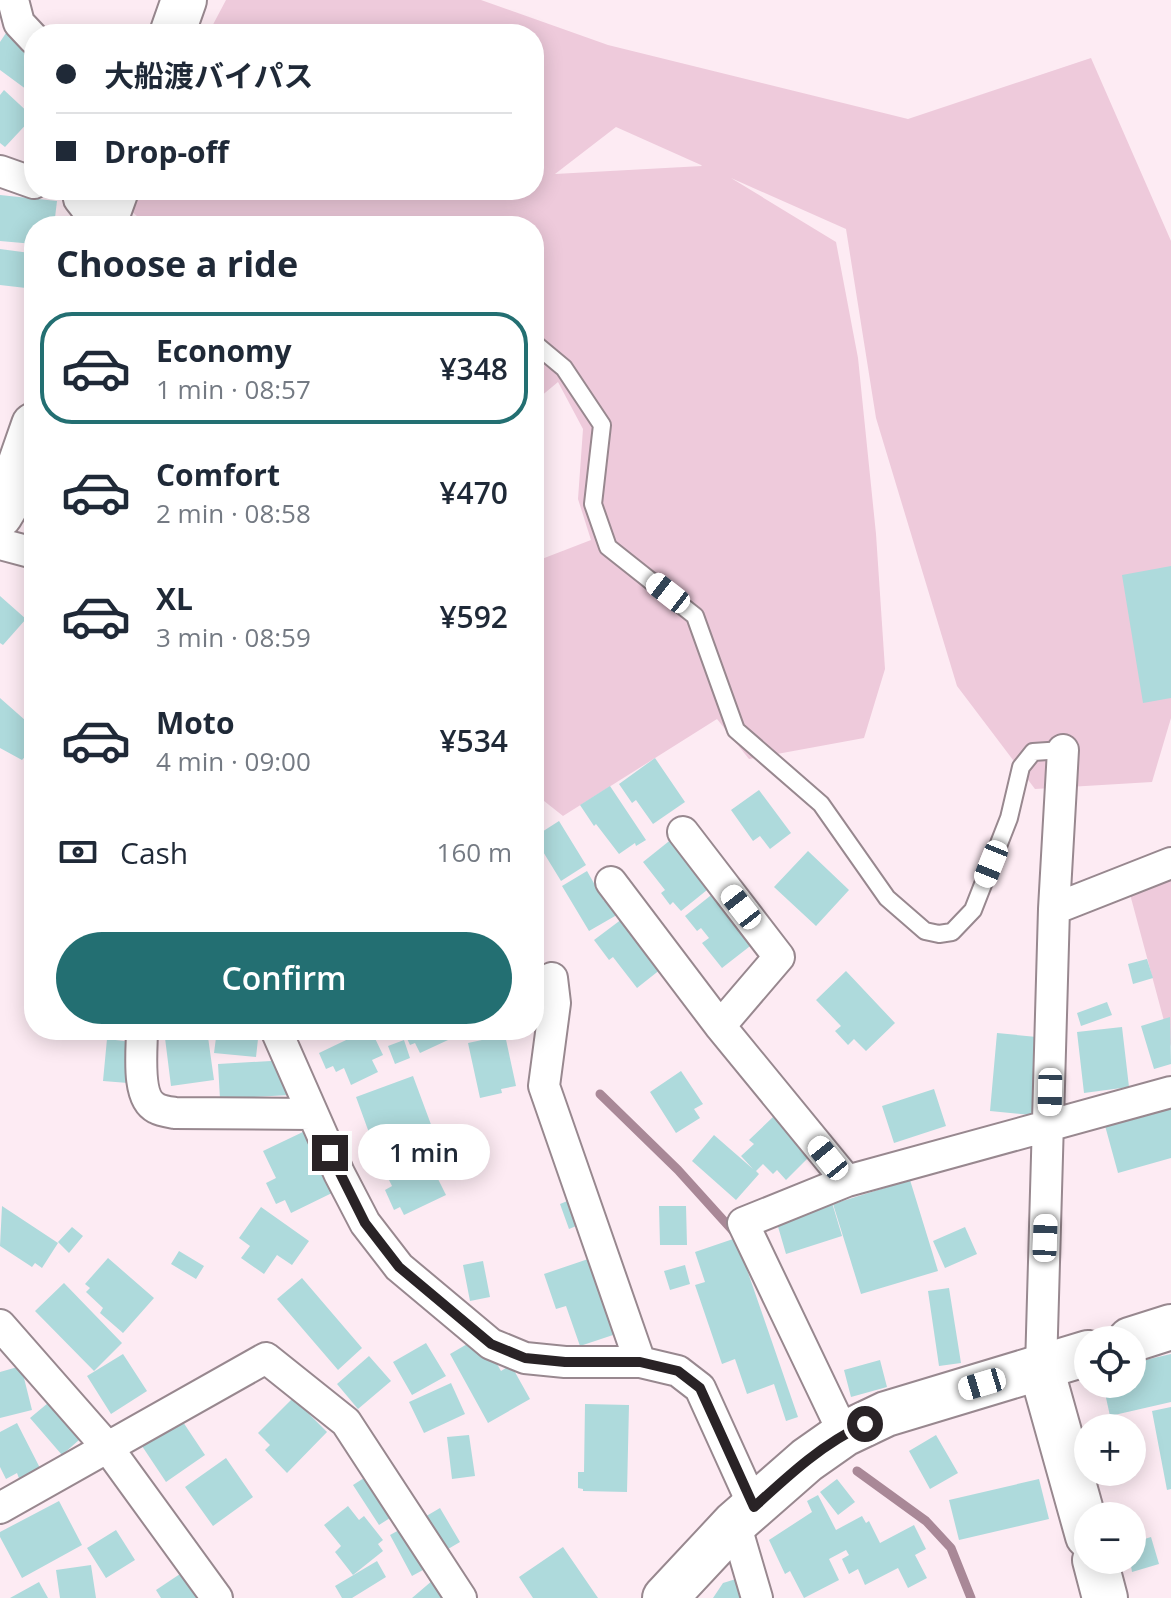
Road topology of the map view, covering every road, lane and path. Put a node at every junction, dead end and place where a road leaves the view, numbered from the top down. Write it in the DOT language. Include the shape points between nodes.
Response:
graph roads {
  1 [pos="13,0"];
  2 [pos="184,0"];
  3 [pos="176,24"];
  4 [pos="24,28"];
  5 [pos="0,171"];
  6 [pos="24,179"];
  7 [pos="544,351"];
  8 [pos="24,454"];
  9 [pos="0,515"];
  10 [pos="0,544"];
  11 [pos="24,550"];
  12 [pos="1063,750"];
  13 [pos="683,832"];
  14 [pos="1171,863"];
  15 [pos="611,882"];
  16 [pos="1054,909"];
  17 [pos="552,978"];
  18 [pos="720,1026"];
  19 [pos="142,1040"];
  20 [pos="280,1040"];
  21 [pos="1171,1092"];
  22 [pos="312,1114"];
  23 [pos="1049,1123"];
  24 [pos="847,1181"];
  25 [pos="0,1325"];
  26 [pos="1171,1327"];
  27 [pos="1146,1335"];
  28 [pos="1074,1357"];
  29 [pos="640,1362"];
  30 [pos="1041,1368"];
  31 [pos="844,1434"];
  32 [pos="108,1448"];
  33 [pos="1078,1502"];
  34 [pos="0,1508"];
  35 [pos="745,1515"];
  36 [pos="1099,1574"];
  37 [pos="217,1598"];
  38 [pos="461,1598"];
  39 [pos="665,1598"];
  40 [pos="757,1598"];
  41 [pos="1105,1598"];
  1 -- 4 [label="street"];
  2 -- 3 [label="main road"];
  5 -- 6 [label="street"];
  7 -- 12 [label="lane" via="564,368 602,425 593,504 608,547 695,616 736,730 821,804 887,898 925,931 952,932 973,910 1009,818 1021,767 1033,752"];
  8 -- 9 [label="main road"];
  10 -- 11 [label="street"];
  12 -- 16 [label="street"];
  13 -- 18 [label="street" via="779,957"];
  14 -- 16 [label="street"];
  15 -- 18 [label="street"];
  16 -- 23 [label="street"];
  17 -- 29 [label="street" via="555,1003 544,1086"];
  18 -- 24 [label="street"];
  19 -- 22 [label="street" via="142,1083 155,1108 175,1113"];
  20 -- 22 [label="street"];
  21 -- 23 [label="street"];
  22 -- 29 [label="street" via="365,1223 390,1256 491,1344 525,1358"];
  23 -- 24 [label="street"];
  23 -- 30 [label="street"];
  24 -- 31 [label="street" via="743,1223"];
  25 -- 32 [label="street"];
  26 -- 27 [label="main road"];
  28 -- 30 [label="main road"];
  29 -- 35 [label="street" via="678,1371 700,1388"];
  30 -- 31 [label="main road" via="886,1414"];
  30 -- 33 [label="main road"];
  31 -- 35 [label="main road"];
  32 -- 34 [label="street"];
  32 -- 37 [label="street"];
  32 -- 38 [label="street" via="266,1358 346,1422"];
  35 -- 39 [label="main road"];
  35 -- 40 [label="street"];
  36 -- 41 [label="main road"];
}
